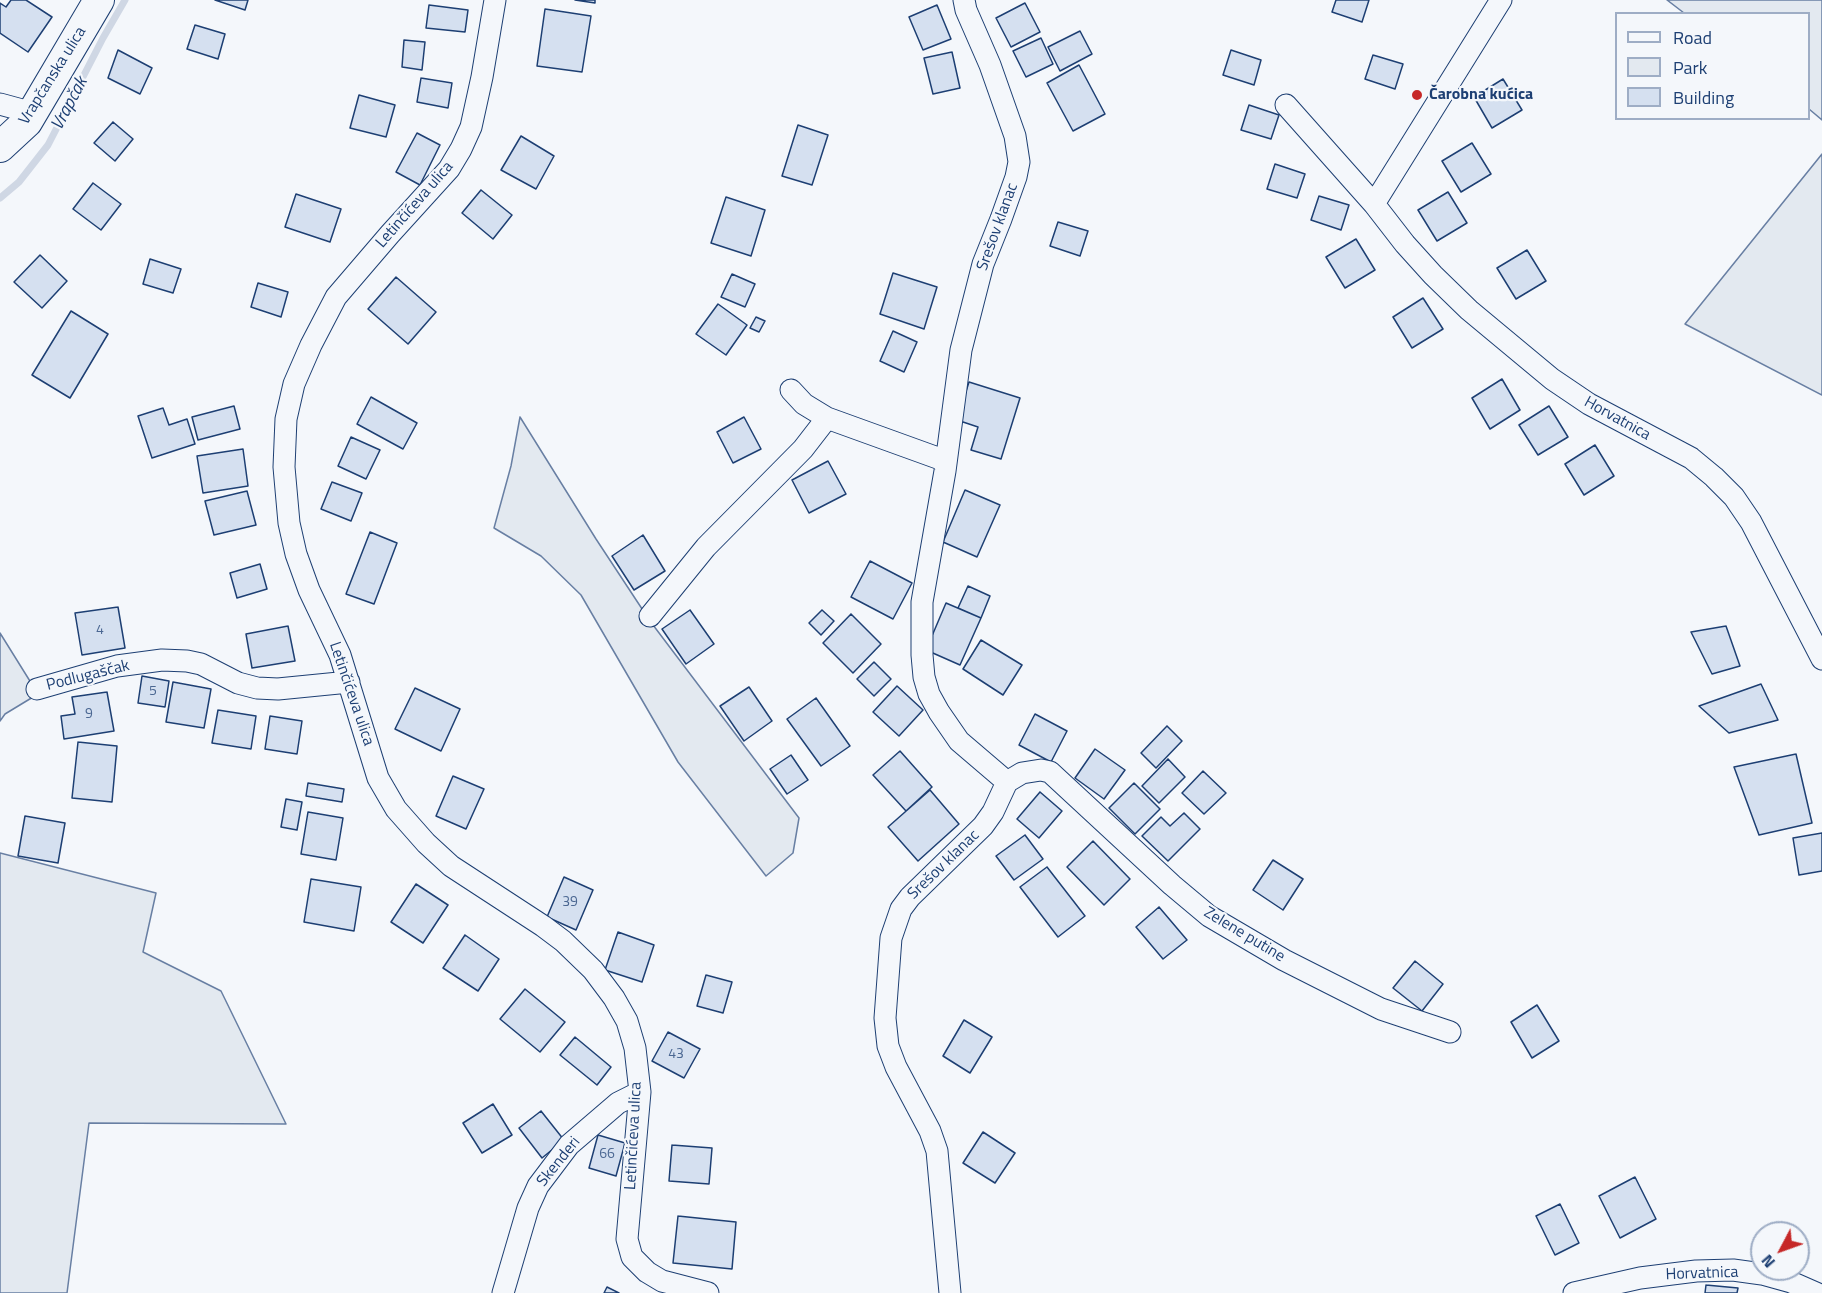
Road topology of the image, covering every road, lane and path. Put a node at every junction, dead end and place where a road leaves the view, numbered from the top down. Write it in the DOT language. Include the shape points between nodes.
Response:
graph roads {
  1 [pos="99,0"];
  2 [pos="495,0"];
  3 [pos="964,0"];
  4 [pos="1501,0"];
  5 [pos="0,104"];
  6 [pos="1286,105"];
  7 [pos="33,114"];
  8 [pos="0,147"];
  9 [pos="1374,204"];
  10 [pos="791,390"];
  11 [pos="827,418"];
  12 [pos="946,461"];
  13 [pos="650,616"];
  14 [pos="1822,659"];
  15 [pos="349,682"];
  16 [pos="37,689"];
  17 [pos="1007,782"];
  18 [pos="1450,1032"];
  19 [pos="640,1092"];
  20 [pos="1582,1292"];
  21 [pos="503,1293"];
  22 [pos="708,1293"];
  23 [pos="950,1293"];
  24 [pos="1816,1293"];
  1 -- 7 [label="street, Vrapčanska ulica"];
  2 -- 15 [label="street, Letinčićeva ulica" via="478,97 461,149 449,169 336,297 294,384 286,419 284,467 296,554"];
  3 -- 12 [label="street, Srešov klanac" via="1015,136 1019,162 983,264 961,350"];
  4 -- 9 [label="street"];
  5 -- 7 [label="street"];
  6 -- 9 [label="street, Horvatnica"];
  7 -- 8 [label="street, Vrapčanska ulica"];
  9 -- 14 [label="street, Horvatnica" via="1433,275 1513,349 1590,405 1691,458 1734,497 1751,522"];
  10 -- 11 [label="street" via="804,404"];
  11 -- 12 [label="street"];
  11 -- 13 [label="street" via="803,449 706,548"];
  12 -- 17 [label="street, Srešov klanac" via="922,602 924,677 929,694 959,741"];
  15 -- 16 [label="street, Podlugaščak" via="257,688 201,664 162,660 117,666"];
  15 -- 19 [label="street, Letinčićeva ulica" via="378,778 396,809 452,866 543,926 593,970 627,1021 635,1048"];
  17 -- 18 [label="street, Zelene putine" via="1022,773 1050,772 1209,916 1284,960 1381,1009"];
  17 -- 23 [label="street, Srešov klanac" via="983,826 901,909 891,938 885,1018 888,1046 937,1151"];
  19 -- 21 [label="street, Skenderi" via="618,1103 576,1138 538,1186"];
  19 -- 22 [label="street, Letinčićeva ulica" via="627,1239 632,1257 662,1281"];
  20 -- 24 [label="street, Horvatnica" via="1640,1278 1732,1270 1791,1282"];
}
